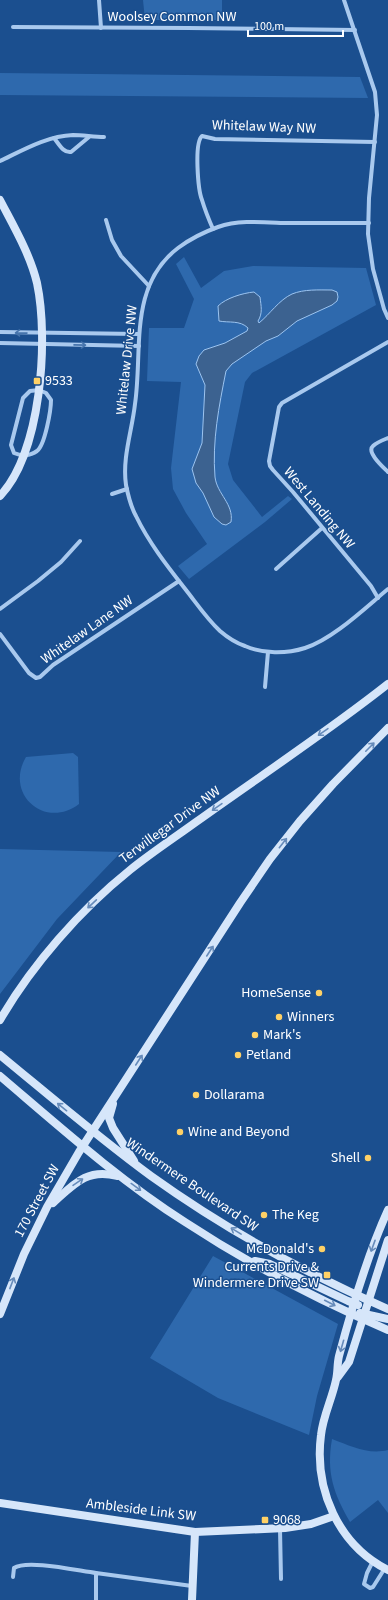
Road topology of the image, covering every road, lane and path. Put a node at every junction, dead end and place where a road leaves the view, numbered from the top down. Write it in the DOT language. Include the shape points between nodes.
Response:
graph roads {
  1 [pos="99,0"];
  2 [pos="344,0"];
  3 [pos="13,27"];
  4 [pos="101,28"];
  5 [pos="355,30"];
  6 [pos="89,136"];
  7 [pos="104,137"];
  8 [pos="54,138"];
  9 [pos="375,142"];
  10 [pos="0,161"];
  11 [pos="0,200"];
  12 [pos="106,220"];
  13 [pos="369,224"];
  14 [pos="213,229"];
  15 [pos="149,286"];
  16 [pos="388,318"];
  17 [pos="0,332"];
  18 [pos="42,333"];
  19 [pos="138,334"];
  20 [pos="388,342"];
  21 [pos="0,343"];
  22 [pos="41,344"];
  23 [pos="138,346"];
  24 [pos="39,390"];
  25 [pos="388,438"];
  26 [pos="24,455"];
  27 [pos="388,472"];
  28 [pos="127,489"];
  29 [pos="112,494"];
  30 [pos="0,496"];
  31 [pos="322,528"];
  32 [pos="80,541"];
  33 [pos="276,569"];
  34 [pos="179,581"];
  35 [pos="388,589"];
  36 [pos="378,598"];
  37 [pos="0,609"];
  38 [pos="0,634"];
  39 [pos="268,652"];
  40 [pos="388,684"];
  41 [pos="265,687"];
  42 [pos="388,728"];
  43 [pos="14,998"];
  44 [pos="0,1007"];
  45 [pos="0,1020"];
  46 [pos="0,1056"];
  47 [pos="0,1076"];
  48 [pos="114,1097"];
  49 [pos="92,1131"];
  50 [pos="83,1147"];
  51 [pos="137,1165"];
  52 [pos="122,1177"];
  53 [pos="47,1207"];
  54 [pos="388,1210"];
  55 [pos="388,1240"];
  56 [pos="246,1259"];
  57 [pos="356,1300"];
  58 [pos="368,1300"];
  59 [pos="388,1309"];
  60 [pos="0,1314"];
  61 [pos="352,1314"];
  62 [pos="363,1316"];
  63 [pos="388,1319"];
  64 [pos="388,1330"];
  65 [pos="336,1380"];
  66 [pos="0,1503"];
  67 [pos="334,1516"];
  68 [pos="280,1528"];
  69 [pos="195,1532"];
  70 [pos="374,1561"];
  71 [pos="387,1569"];
  72 [pos="96,1573"];
  73 [pos="12,1577"];
  74 [pos="281,1579"];
  75 [pos="192,1586"];
  76 [pos="96,1600"];
  77 [pos="192,1600"];
  1 -- 4 [label="street"];
  2 -- 5 [label="street"];
  3 -- 4 [label="street, Woolsey Common NW"];
  4 -- 5 [label="street, Woolsey Common NW"];
  5 -- 9 [label="street" via="375,92"];
  6 -- 7 [label="street"];
  6 -- 8 [label="street"];
  6 -- 8 [label="street" via="71,152 67,152"];
  8 -- 10 [label="street" via="32,145"];
  9 -- 13 [label="street"];
  9 -- 14 [label="street, Whitelaw Way NW" via="215,139 202,136 198,142 198,182 201,199"];
  11 -- 18 [label="main road" via="34,272"];
  12 -- 15 [label="street" via="112,240 121,256"];
  13 -- 14 [label="street, Whitelaw Drive NW" via="240,222"];
  13 -- 16 [label="street" via="373,269"];
  14 -- 15 [label="street, Whitelaw Drive NW" via="178,248 169,256"];
  15 -- 19 [label="street, Whitelaw Drive NW"];
  18 -- 17 [label="street, one-way"];
  18 -- 19 [label="street"];
  18 -- 22 [label="main road"];
  19 -- 23 [label="street, Whitelaw Drive NW"];
  20 -- 31 [label="street, West Landing NW" via="294,394 279,407 270,466"];
  21 -- 22 [label="street"];
  22 -- 23 [label="street, one-way"];
  22 -- 24 [label="main road"];
  23 -- 28 [label="street, Whitelaw Drive NW" via="135,404 125,466"];
  24 -- 26 [label="main road"];
  24 -- 26 [label="street" via="46,393 51,400 47,422 38,450"];
  24 -- 26 [label="street" via="30,391 23,398 11,445 14,453"];
  25 -- 27 [label="street" via="372,446 371,450"];
  26 -- 30 [label="main road" via="14,478"];
  28 -- 29 [label="street"];
  28 -- 34 [label="street, Whitelaw Drive NW" via="135,515 146,536"];
  31 -- 33 [label="street"];
  31 -- 36 [label="street, West Landing NW" via="371,586"];
  32 -- 37 [label="street" via="61,562"];
  34 -- 38 [label="street, Whitelaw Lane NW" via="40,677 36,678 29,674"];
  34 -- 39 [label="street, Whitelaw Drive NW" via="206,616 228,637 244,646"];
  35 -- 36 [label="street, Whitelaw Drive NW"];
  36 -- 39 [label="street, Whitelaw Drive NW" via="326,637 305,648"];
  39 -- 41 [label="street"];
  40 -- 43 [label="main road, Terwillegar Drive NW, one-way" via="129,871 88,908 48,952"];
  48 -- 42 [label="main road, one-way" via="270,859 300,821"];
  43 -- 44 [label="main road"];
  43 -- 45 [label="main road, Terwillegar Drive NW"];
  49 -- 46 [label="main road, Windermere Boulevard SW, one-way"];
  47 -- 50 [label="main road"];
  48 -- 49 [label="main road"];
  48 -- 51 [label="main road" via="110,1118 112,1128"];
  49 -- 50 [label="main road, 170 Street SW"];
  49 -- 51 [label="main road, Windermere Boulevard SW"];
  50 -- 52 [label="main road"];
  50 -- 53 [label="main road, 170 Street SW"];
  57 -- 51 [label="main road, Windermere Boulevard SW, one-way" via="196,1207"];
  53 -- 52 [label="main road, one-way" via="75,1184 91,1175 107,1173"];
  52 -- 56 [label="main road, one-way" via="185,1222"];
  60 -- 53 [label="main road, 170 Street SW, one-way" via="24,1254"];
  54 -- 57 [label="main road, one-way"];
  55 -- 58 [label="main road"];
  56 -- 57 [label="main road" via="270,1264"];
  56 -- 61 [label="main road, one-way"];
  57 -- 58 [label="main road" via="359,1305"];
  57 -- 61 [label="main road"];
  58 -- 59 [label="main road"];
  58 -- 62 [label="main road"];
  61 -- 62 [label="main road"];
  61 -- 65 [label="main road, one-way" via="339,1358"];
  62 -- 63 [label="main road"];
  62 -- 64 [label="main road"];
  62 -- 65 [label="main road" via="348,1362"];
  65 -- 67 [label="main road" via="322,1428 320,1456 321,1477"];
  66 -- 69 [label="main road, Ambleside Link SW"];
  67 -- 68 [label="main road, Ambleside Link SW" via="311,1524"];
  67 -- 70 [label="main road" via="355,1544"];
  68 -- 69 [label="main road, Ambleside Link SW"];
  68 -- 74 [label="street"];
  69 -- 75 [label="main road"];
  70 -- 71 [label="main road"];
  70 -- 71 [label="street" via="367,1573 365,1586 373,1587"];
  72 -- 73 [label="street" via="30,1564 18,1565 14,1568"];
  72 -- 75 [label="street"];
  72 -- 76 [label="street"];
  75 -- 77 [label="main road"];
}
